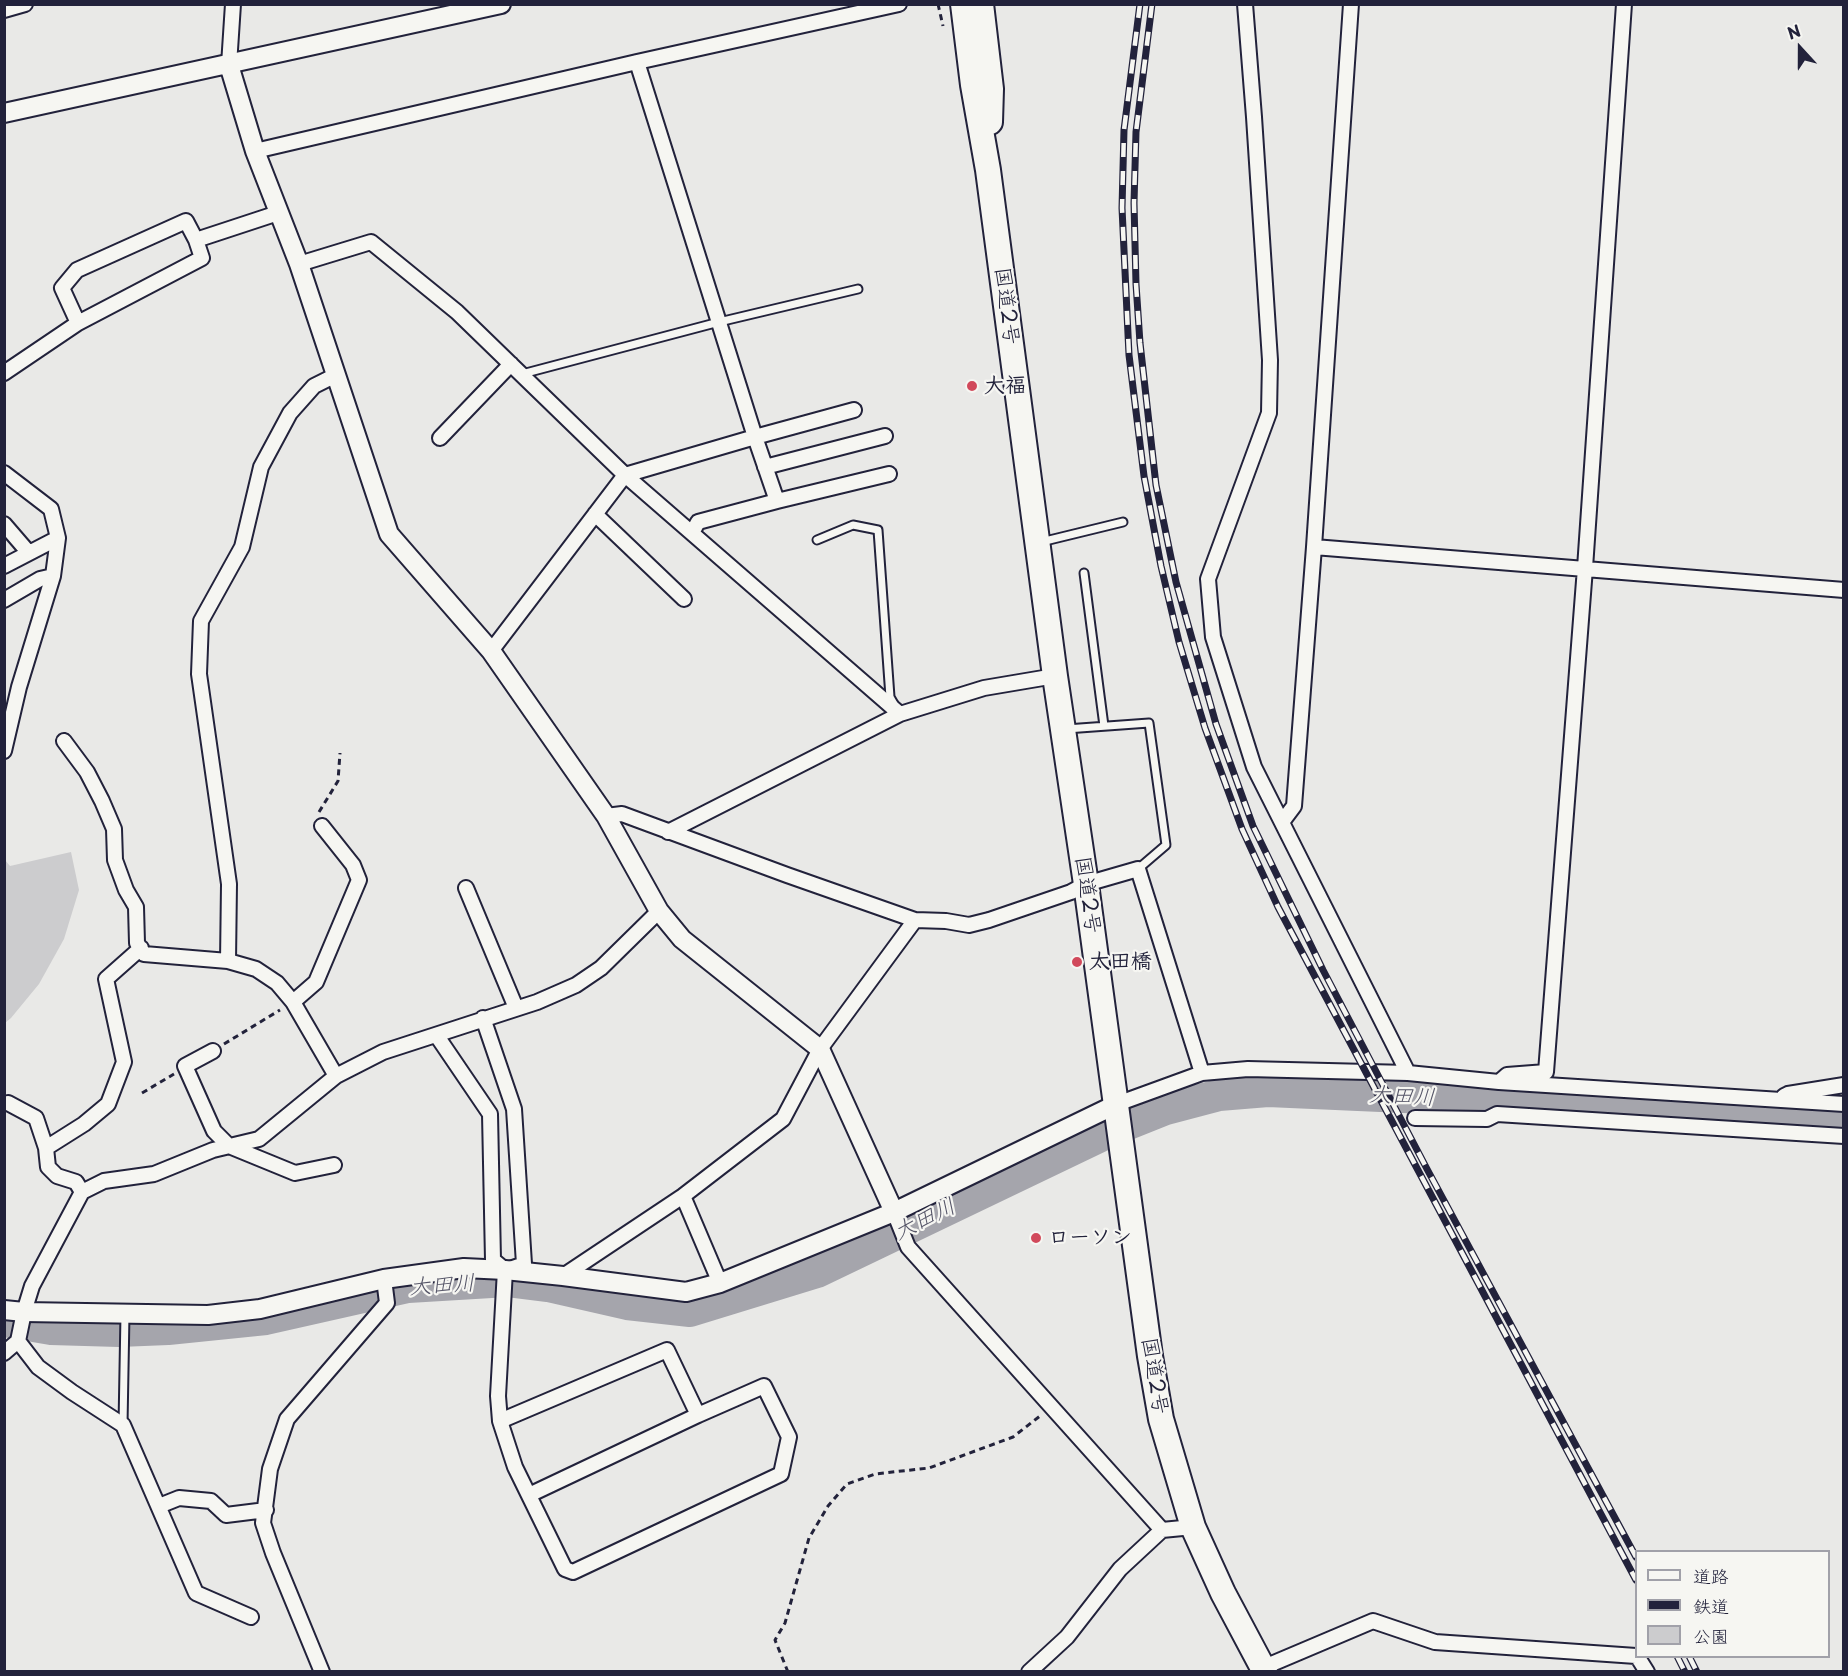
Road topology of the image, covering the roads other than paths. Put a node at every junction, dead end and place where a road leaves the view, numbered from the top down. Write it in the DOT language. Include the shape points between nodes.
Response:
graph roads {
  1 [pos="25,4"];
  2 [pos="233,4"];
  3 [pos="501,4"];
  4 [pos="899,4"];
  5 [pos="963,4"];
  6 [pos="981,4"];
  7 [pos="1245,4"];
  8 [pos="1351,4"];
  9 [pos="1624,4"];
  10 [pos="4,10"];
  11 [pos="637,62"];
  12 [pos="229,65"];
  13 [pos="4,113"];
  14 [pos="255,151"];
  15 [pos="988,170"];
  16 [pos="278,213"];
  17 [pos="196,240"];
  18 [pos="299,264"];
  19 [pos="858,289"];
  20 [pos="719,322"];
  21 [pos="78,323"];
  22 [pos="511,364"];
  23 [pos="4,373"];
  24 [pos="522,374"];
  25 [pos="336,375"];
  26 [pos="854,410"];
  27 [pos="885,436"];
  28 [pos="755,437"];
  29 [pos="440,438"];
  30 [pos="765,467"];
  31 [pos="4,473"];
  32 [pos="889,474"];
  33 [pos="625,475"];
  34 [pos="777,501"];
  35 [pos="595,514"];
  36 [pos="1123,522"];
  37 [pos="4,524"];
  38 [pos="692,533"];
  39 [pos="57,538"];
  40 [pos="816,540"];
  41 [pos="1037,543"];
  42 [pos="1314,547"];
  43 [pos="30,553"];
  44 [pos="4,566"];
  45 [pos="1585,568"];
  46 [pos="1084,573"];
  47 [pos="53,576"];
  48 [pos="1844,590"];
  49 [pos="684,599"];
  50 [pos="4,600"];
  51 [pos="490,651"];
  52 [pos="1055,676"];
  53 [pos="900,714"];
  54 [pos="1104,726"];
  55 [pos="1063,729"];
  56 [pos="64,741"];
  57 [pos="4,752"];
  58 [pos="606,816"];
  59 [pos="1282,822"];
  60 [pos="322,826"];
  61 [pos="668,832"];
  62 [pos="1138,869"];
  63 [pos="1086,884"];
  64 [pos="466,888"];
  65 [pos="659,911"];
  66 [pos="915,920"];
  67 [pos="141,948"];
  68 [pos="228,961"];
  69 [pos="293,1002"];
  70 [pos="516,1008"];
  71 [pos="483,1018"];
  72 [pos="436,1036"];
  73 [pos="820,1049"];
  74 [pos="213,1051"];
  75 [pos="1202,1072"];
  76 [pos="1408,1072"];
  77 [pos="336,1076"];
  78 [pos="1499,1082"];
  79 [pos="1844,1085"];
  80 [pos="1776,1100"];
  81 [pos="8,1103"];
  82 [pos="1117,1104"];
  83 [pos="1844,1104"];
  84 [pos="1415,1118"];
  85 [pos="1844,1136"];
  86 [pos="229,1146"];
  87 [pos="46,1148"];
  88 [pos="334,1165"];
  89 [pos="82,1192"];
  90 [pos="684,1196"];
  91 [pos="894,1212"];
  92 [pos="505,1270"];
  93 [pos="562,1276"];
  94 [pos="384,1279"];
  95 [pos="720,1283"];
  96 [pos="4,1310"];
  97 [pos="24,1312"];
  98 [pos="124,1314"];
  99 [pos="18,1341"];
  100 [pos="4,1353"];
  101 [pos="698,1416"];
  102 [pos="500,1421"];
  103 [pos="123,1425"];
  104 [pos="529,1495"];
  105 [pos="159,1506"];
  106 [pos="266,1510"];
  107 [pos="1193,1527"];
  108 [pos="1162,1530"];
  109 [pos="250,1617"];
  110 [pos="1635,1656"];
  111 [pos="1638,1658"];
  112 [pos="1263,1670"];
  113 [pos="322,1671"];
  114 [pos="1029,1671"];
  115 [pos="1647,1671"];
  1 -- 10 [label="street"];
  2 -- 12 [label="street"];
  3 -- 12 [label="street"];
  4 -- 11 [label="street"];
  5 -- 15 [label="highway, 国道2号"];
  6 -- 15 [label="highway, 国道2号" via="991,89"];
  7 -- 59 [label="street" via="1270,360 1269,413 1208,579 1216,648 1254,767"];
  8 -- 42 [label="street"];
  9 -- 45 [label="street"];
  11 -- 14 [label="street"];
  11 -- 20 [label="street"];
  12 -- 13 [label="street"];
  12 -- 14 [label="street"];
  14 -- 16 [label="street"];
  15 -- 41 [label="highway, 国道2号"];
  16 -- 17 [label="street"];
  16 -- 18 [label="street"];
  17 -- 21 [label="street" via="202,258"];
  17 -- 21 [label="street" via="186,220 77,270 62,288"];
  18 -- 22 [label="street" via="371,242 457,312"];
  18 -- 25 [label="street"];
  19 -- 20 [label="lane"];
  20 -- 24 [label="lane"];
  20 -- 28 [label="street"];
  21 -- 23 [label="street"];
  22 -- 24 [label="street"];
  22 -- 29 [label="street"];
  24 -- 33 [label="street"];
  25 -- 51 [label="street" via="389,534"];
  25 -- 68 [label="street" via="314,386 290,413 261,467 242,547 201,621 199,674 229,884"];
  26 -- 28 [label="street"];
  27 -- 30 [label="street"];
  28 -- 30 [label="street"];
  28 -- 33 [label="street"];
  30 -- 34 [label="street"];
  31 -- 39 [label="street" via="51,509"];
  32 -- 34 [label="street"];
  33 -- 35 [label="street"];
  33 -- 38 [label="street"];
  34 -- 38 [label="street" via="698,522"];
  35 -- 49 [label="street"];
  35 -- 51 [label="street"];
  36 -- 41 [label="lane"];
  37 -- 43 [label="street"];
  38 -- 53 [label="street"];
  39 -- 43 [label="street"];
  39 -- 47 [label="street"];
  40 -- 53 [label="lane" via="853,525 878,530 890,697"];
  41 -- 52 [label="highway, 国道2号"];
  42 -- 45 [label="street"];
  42 -- 59 [label="street" via="1294,806"];
  43 -- 44 [label="street"];
  45 -- 48 [label="street"];
  45 -- 78 [label="street" via="1546,1072 1507,1075"];
  46 -- 54 [label="lane"];
  47 -- 50 [label="street" via="40,579"];
  47 -- 57 [label="street"];
  51 -- 58 [label="street"];
  52 -- 53 [label="street" via="984,688"];
  52 -- 55 [label="highway, 国道2号"];
  53 -- 61 [label="street"];
  54 -- 55 [label="lane"];
  54 -- 62 [label="lane" via="1149,723 1166,845"];
  55 -- 63 [label="highway, 国道2号"];
  56 -- 67 [label="street" via="87,772 114,829 115,860 136,908 137,943"];
  58 -- 61 [label="street" via="622,814"];
  58 -- 65 [label="street"];
  59 -- 76 [label="street"];
  60 -- 69 [label="street" via="353,865 359,880 316,982"];
  61 -- 66 [label="street"];
  62 -- 63 [label="street"];
  62 -- 75 [label="street"];
  63 -- 66 [label="street" via="969,926"];
  63 -- 82 [label="highway, 国道2号"];
  64 -- 70 [label="street"];
  65 -- 70 [label="street" via="601,968 576,985"];
  65 -- 73 [label="street" via="682,939"];
  66 -- 73 [label="street"];
  67 -- 68 [label="street" via="144,954"];
  67 -- 87 [label="street" via="105,979 124,1062 108,1104"];
  68 -- 69 [label="street" via="263,974"];
  69 -- 77 [label="street"];
  70 -- 71 [label="street"];
  71 -- 72 [label="street"];
  71 -- 92 [label="street" via="513,1109 524,1264"];
  72 -- 77 [label="street" via="383,1052"];
  72 -- 92 [label="street" via="490,1114 493,1260"];
  73 -- 90 [label="street" via="783,1119"];
  73 -- 91 [label="street"];
  74 -- 86 [label="street" via="185,1066 214,1131"];
  75 -- 76 [label="street"];
  75 -- 82 [label="street"];
  76 -- 78 [label="street"];
  77 -- 86 [label="street" via="259,1139"];
  78 -- 80 [label="street"];
  79 -- 80 [label="street" via="1788,1094"];
  80 -- 83 [label="street"];
  81 -- 87 [label="street" via="36,1118"];
  82 -- 91 [label="street"];
  82 -- 107 [label="highway, 国道2号" via="1161,1419"];
  84 -- 85 [label="street" via="1487,1119 1497,1114"];
  86 -- 88 [label="street" via="294,1173"];
  86 -- 89 [label="street" via="154,1174 104,1181"];
  87 -- 89 [label="street" via="48,1167 57,1176 75,1182"];
  89 -- 97 [label="street" via="32,1286"];
  90 -- 93 [label="street"];
  90 -- 95 [label="street"];
  91 -- 95 [label="street"];
  91 -- 108 [label="street" via="908,1246"];
  92 -- 93 [label="street"];
  92 -- 94 [label="street" via="464,1268"];
  92 -- 102 [label="street"];
  93 -- 95 [label="street" via="686,1292"];
  94 -- 98 [label="street" via="260,1309 208,1315"];
  94 -- 106 [label="street" via="387,1303 287,1419 270,1469"];
  96 -- 97 [label="street"];
  97 -- 98 [label="street"];
  97 -- 99 [label="street"];
  98 -- 103 [label="lane"];
  99 -- 100 [label="street"];
  99 -- 103 [label="street" via="38,1367"];
  101 -- 102 [label="street" via="667,1350"];
  101 -- 104 [label="street"];
  101 -- 104 [label="street" via="764,1386 789,1437 781,1474 573,1572 565,1569"];
  102 -- 104 [label="street"];
  103 -- 105 [label="street"];
  105 -- 106 [label="street" via="179,1498 211,1501 226,1515"];
  105 -- 109 [label="street" via="196,1593"];
  106 -- 113 [label="street" via="263,1523 273,1553"];
  107 -- 108 [label="street"];
  107 -- 112 [label="highway, 国道2号"];
  108 -- 114 [label="street" via="1120,1569 1067,1637"];
  110 -- 112 [label="street" via="1435,1642 1373,1622"];
  111 -- 115 [label="street"];
}
